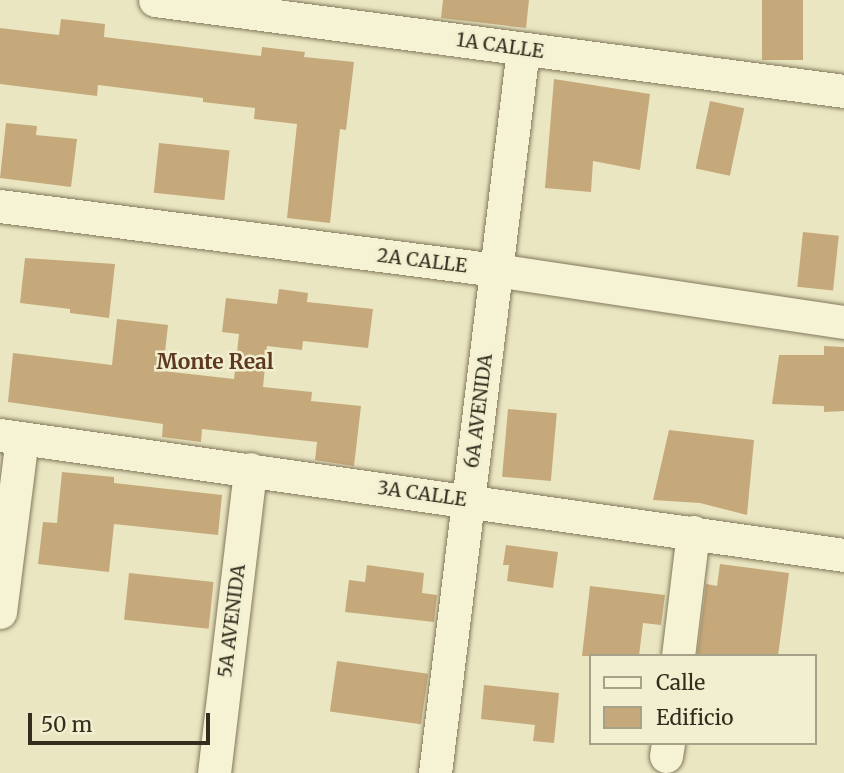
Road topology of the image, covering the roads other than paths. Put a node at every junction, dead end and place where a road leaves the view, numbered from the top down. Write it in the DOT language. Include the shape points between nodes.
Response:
graph roads {
  1 [pos="155,0"];
  2 [pos="523,49"];
  3 [pos="844,91"];
  4 [pos="0,206"];
  5 [pos="496,271"];
  6 [pos="844,322"];
  7 [pos="11,437"];
  8 [pos="250,469"];
  9 [pos="468,500"];
  10 [pos="693,532"];
  11 [pos="844,555"];
  12 [pos="0,612"];
  13 [pos="678,654"];
  14 [pos="214,773"];
  15 [pos="435,773"];
  1 -- 2 [label="street, 1A CALLE"];
  2 -- 3 [label="street, 1A CALLE"];
  2 -- 5 [label="street, 6A AVENIDA"];
  4 -- 5 [label="street, 2A CALLE"];
  5 -- 6 [label="street, 2A CALLE"];
  5 -- 9 [label="street, 6A AVENIDA"];
  7 -- 8 [label="street, 3A CALLE"];
  7 -- 12 [label="street"];
  8 -- 9 [label="street, 3A CALLE"];
  8 -- 14 [label="street, 5A AVENIDA"];
  9 -- 10 [label="street, 3A CALLE"];
  9 -- 15 [label="street, 6A AVENIDA"];
  10 -- 11 [label="street, 3A CALLE"];
  10 -- 13 [label="street"];
}
